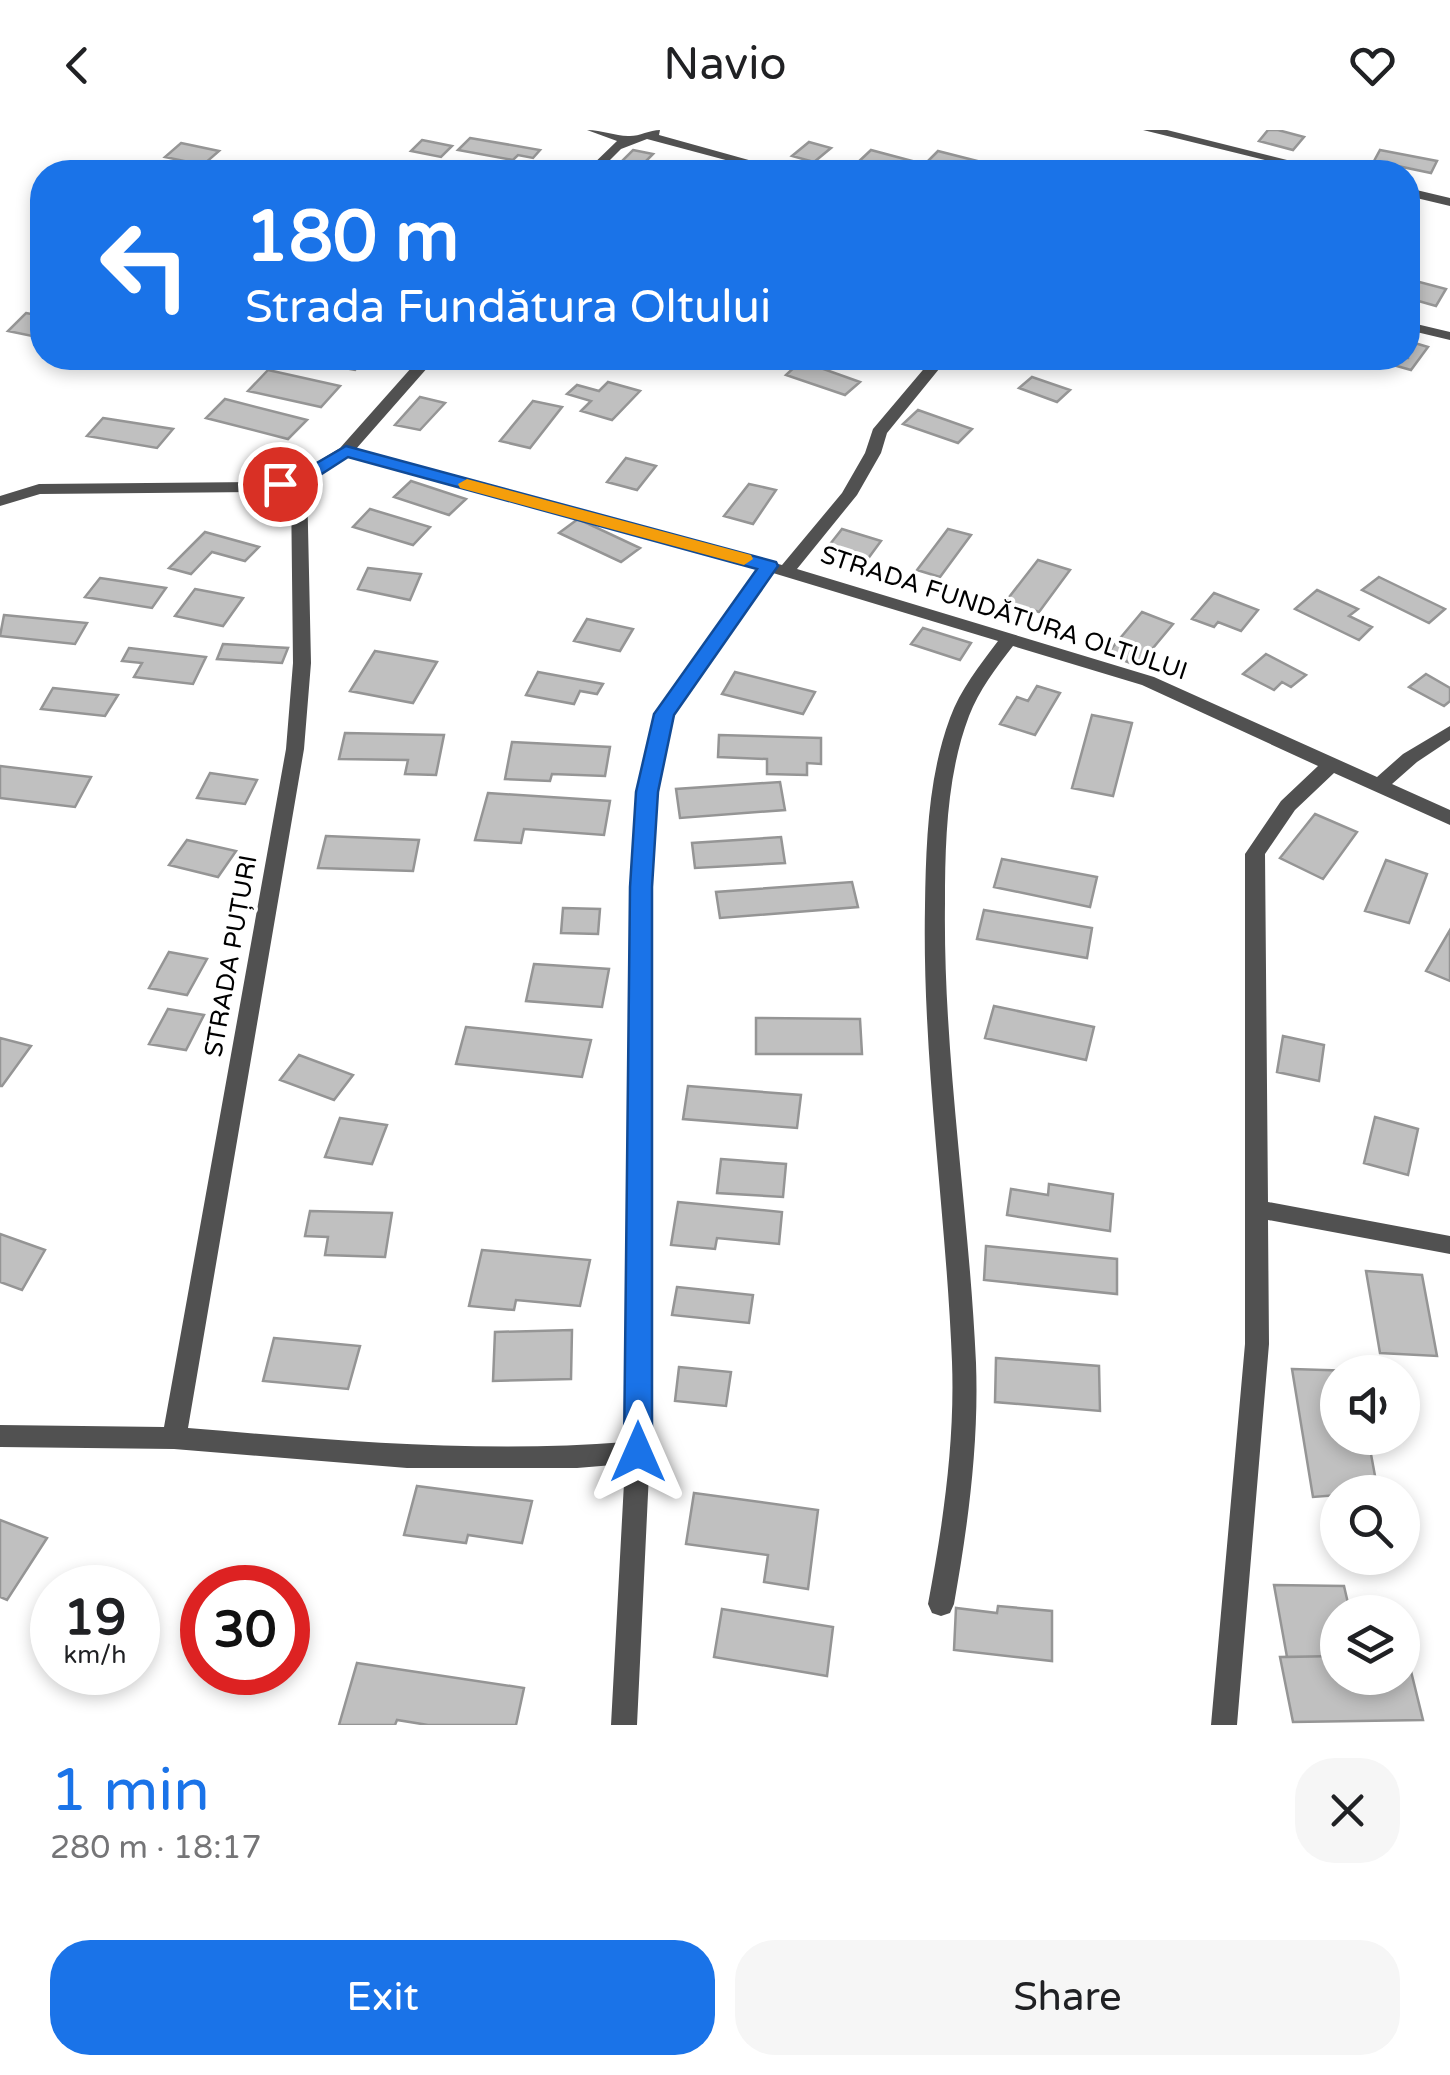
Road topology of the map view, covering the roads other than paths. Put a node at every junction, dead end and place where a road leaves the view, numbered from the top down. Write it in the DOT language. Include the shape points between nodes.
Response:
graph roads {
  1 [pos="594,130"];
  2 [pos="1150,130"];
  3 [pos="651,132"];
  4 [pos="627,140"];
  5 [pos="602,160"];
  6 [pos="746,160"];
  7 [pos="1277,160"];
  8 [pos="1420,195"];
  9 [pos="1450,202"];
  10 [pos="1420,329"];
  11 [pos="1450,336"];
  12 [pos="417,370"];
  13 [pos="931,370"];
  14 [pos="346,451"];
  15 [pos="299,480"];
  16 [pos="2,500"];
  17 [pos="777,568"];
  18 [pos="1010,637"];
  19 [pos="1450,732"];
  20 [pos="1330,765"];
  21 [pos="1378,787"];
  22 [pos="1450,818"];
  23 [pos="1258,1208"];
  24 [pos="1450,1244"];
  25 [pos="0,1436"];
  26 [pos="174,1438"];
  27 [pos="638,1452"];
  28 [pos="941,1604"];
  29 [pos="624,1725"];
  30 [pos="1224,1725"];
  1 -- 4 [label="street"];
  2 -- 7 [label="street"];
  3 -- 4 [label="street"];
  3 -- 6 [label="street"];
  4 -- 5 [label="street"];
  8 -- 9 [label="street"];
  10 -- 11 [label="street"];
  12 -- 14 [label="street"];
  13 -- 17 [label="street" via="878,432 874,453 849,495"];
  14 -- 15 [label="street"];
  14 -- 17 [label="street, STRADA FUNDĂTURA OLTULUI"];
  15 -- 16 [label="street" via="260,487 39,489"];
  15 -- 26 [label="street, STRADA PUȚURI" via="302,663 296,749"];
  17 -- 18 [label="street, STRADA FUNDĂTURA OLTULUI"];
  17 -- 27 [label="street" via="664,714 647,792"];
  18 -- 20 [label="street, STRADA FUNDĂTURA OLTULUI" via="1162,687"];
  18 -- 28 [label="street" via="960,716 944,766 936,862 938,1072 963,1336 957,1520"];
  19 -- 21 [label="street"];
  20 -- 21 [label="street, STRADA FUNDĂTURA OLTULUI"];
  20 -- 23 [label="street" via="1303,786 1255,854"];
  21 -- 22 [label="street, STRADA FUNDĂTURA OLTULUI"];
  23 -- 24 [label="street"];
  23 -- 30 [label="street" via="1258,1344"];
  25 -- 26 [label="street"];
  26 -- 27 [label="street" via="407,1457"];
  27 -- 29 [label="street"];
}
